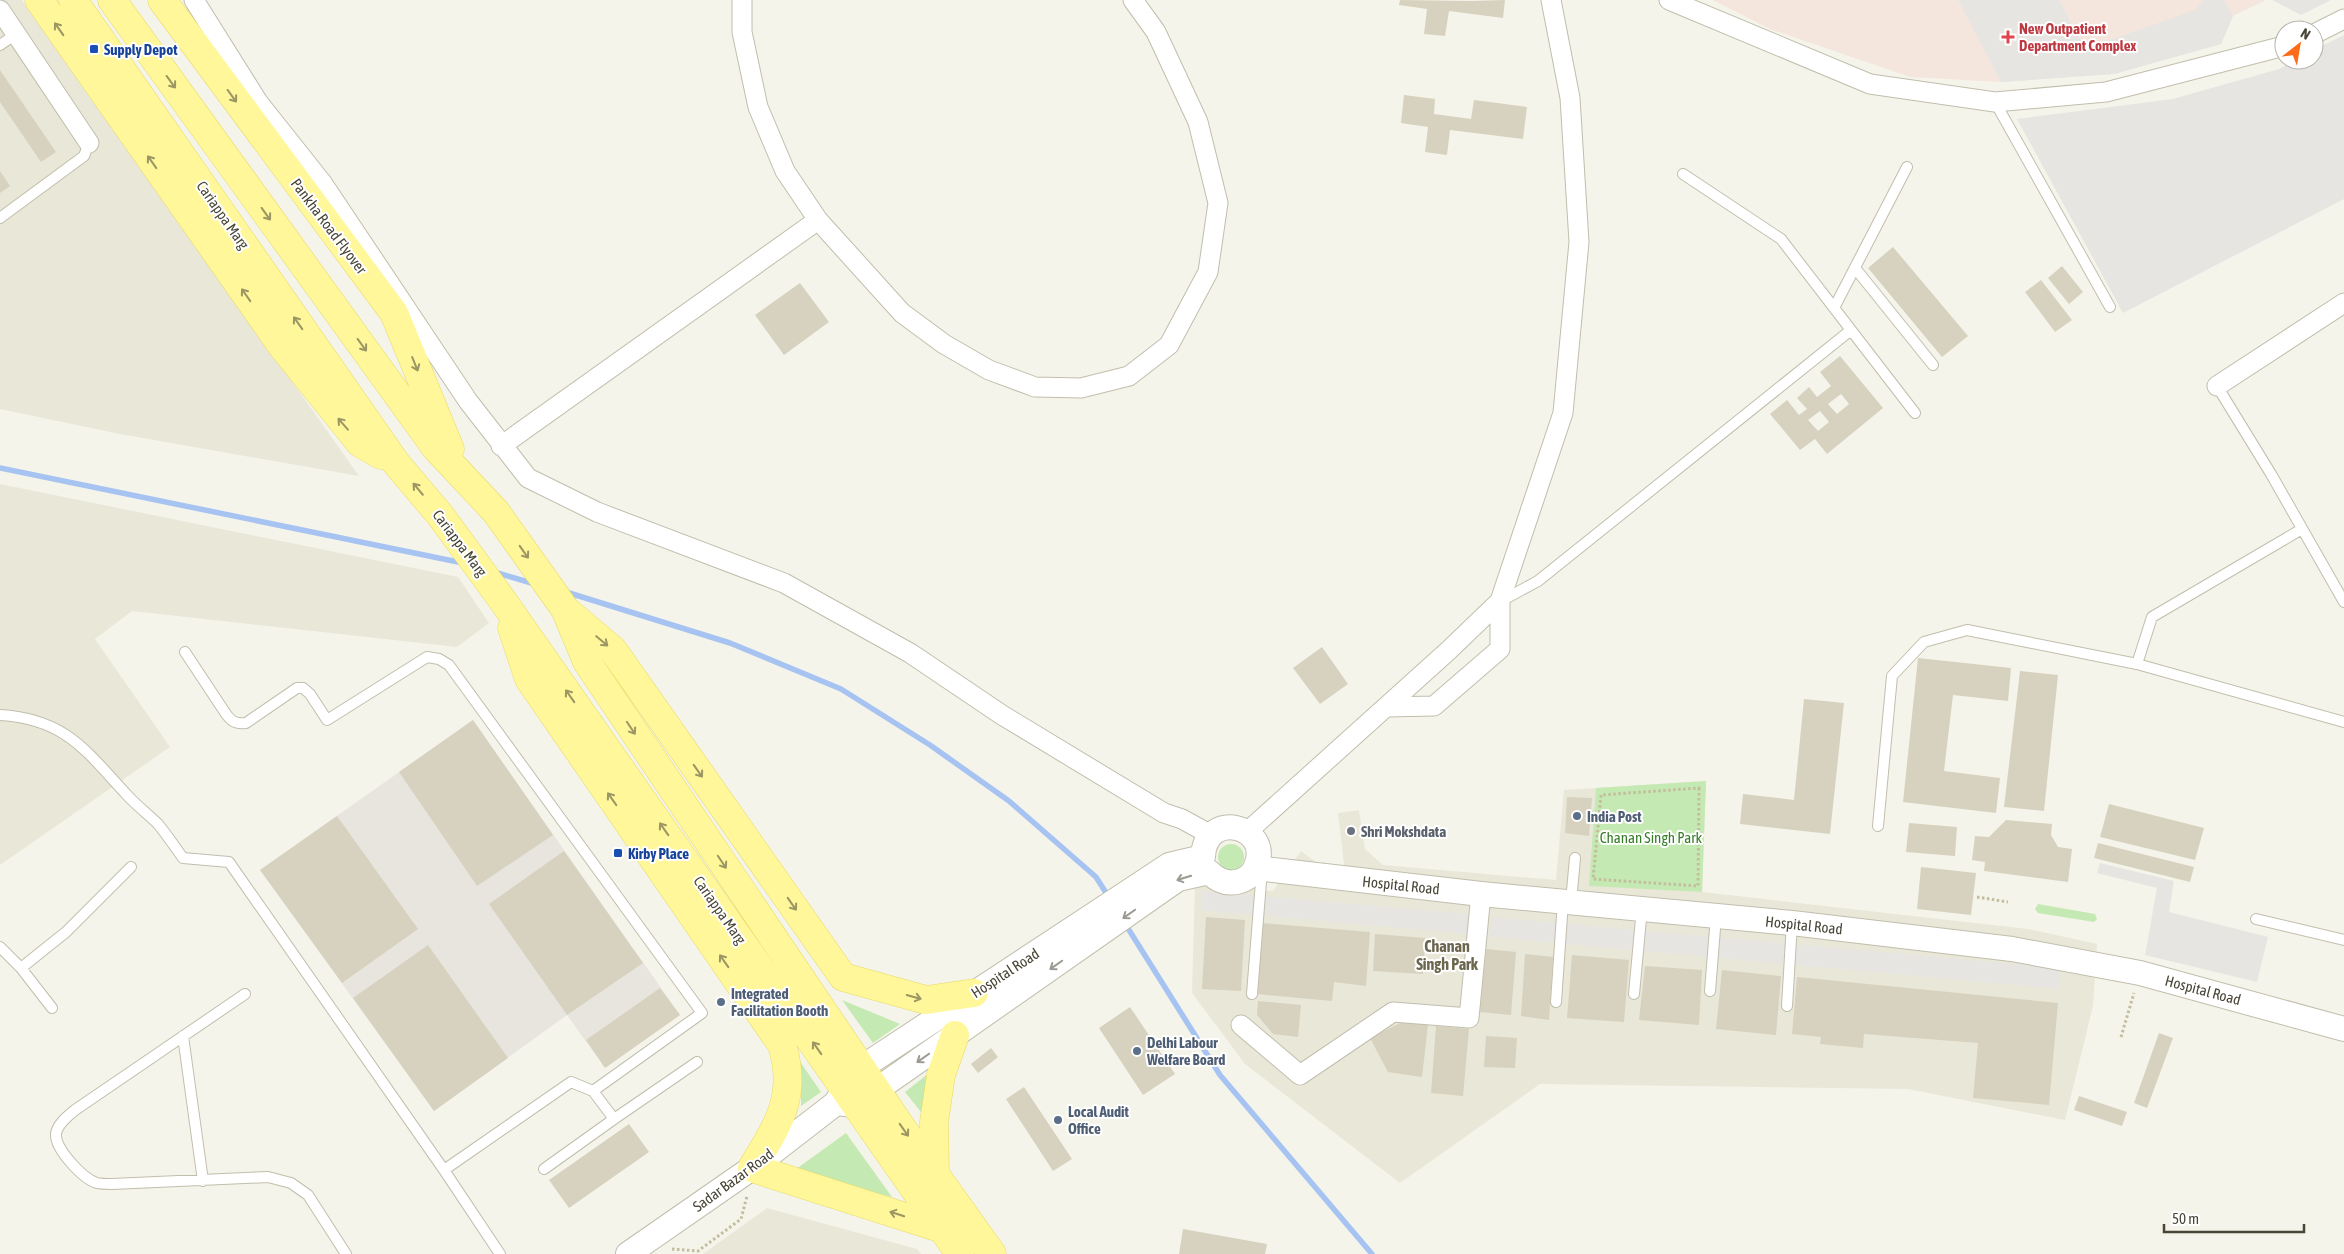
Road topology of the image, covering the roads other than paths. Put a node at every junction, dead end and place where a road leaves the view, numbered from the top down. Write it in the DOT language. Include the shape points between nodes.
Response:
graph roads {
  1 [pos="39,0"];
  2 [pos="73,0"];
  3 [pos="112,0"];
  4 [pos="162,0"];
  5 [pos="194,0"];
  6 [pos="742,0"];
  7 [pos="1551,0"];
  8 [pos="1669,0"];
  9 [pos="1137,1"];
  10 [pos="0,10"];
  11 [pos="2344,19"];
  12 [pos="2324,29"];
  13 [pos="16,34"];
  14 [pos="0,45"];
  15 [pos="2274,49"];
  16 [pos="1995,102"];
  17 [pos="89,143"];
  18 [pos="1907,167"];
  19 [pos="1683,174"];
  20 [pos="0,218"];
  21 [pos="818,220"];
  22 [pos="1855,268"];
  23 [pos="2344,303"];
  24 [pos="2110,307"];
  25 [pos="1834,308"];
  26 [pos="1851,330"];
  27 [pos="1933,364"];
  28 [pos="2217,386"];
  29 [pos="1915,413"];
  30 [pos="501,446"];
  31 [pos="396,463"];
  32 [pos="459,472"];
  33 [pos="2302,529"];
  34 [pos="503,601"];
  35 [pos="1500,602"];
  36 [pos="2344,602"];
  37 [pos="565,609"];
  38 [pos="185,652"];
  39 [pos="2137,664"];
  40 [pos="1387,707"];
  41 [pos="0,715"];
  42 [pos="2344,722"];
  43 [pos="1878,826"];
  44 [pos="1247,832"];
  45 [pos="1207,855"];
  46 [pos="1575,858"];
  47 [pos="131,867"];
  48 [pos="1259,869"];
  49 [pos="1481,894"];
  50 [pos="1567,902"];
  51 [pos="1642,908"];
  52 [pos="1716,916"];
  53 [pos="2256,920"];
  54 [pos="1792,923"];
  55 [pos="1090,929"];
  56 [pos="2344,940"];
  57 [pos="0,947"];
  58 [pos="21,968"];
  59 [pos="1710,991"];
  60 [pos="245,994"];
  61 [pos="974,994"];
  62 [pos="1252,994"];
  63 [pos="1634,994"];
  64 [pos="1556,1002"];
  65 [pos="1787,1006"];
  66 [pos="52,1008"];
  67 [pos="1240,1026"];
  68 [pos="2344,1029"];
  69 [pos="955,1035"];
  70 [pos="182,1036"];
  71 [pos="697,1062"];
  72 [pos="861,1068"];
  73 [pos="593,1091"];
  74 [pos="853,1097"];
  75 [pos="614,1119"];
  76 [pos="544,1169"];
  77 [pos="444,1170"];
  78 [pos="935,1173"];
  79 [pos="750,1179"];
  80 [pos="203,1181"];
  81 [pos="943,1229"];
  82 [pos="346,1254"];
  83 [pos="500,1254"];
  84 [pos="628,1254"];
  85 [pos="960,1254"];
  86 [pos="992,1254"];
  31 -- 1 [label="main road, one-way" via="360,444 293,360"];
  31 -- 2 [label="main road, Cariappa Marg, one-way"];
  3 -- 32 [label="main road, Cariappa Marg, one-way" via="436,448"];
  4 -- 32 [label="main road, Pankha Road Flyover, one-way" via="394,313"];
  5 -- 30 [label="street" via="258,102 323,184"];
  6 -- 21 [label="street" via="742,32 758,107 785,171"];
  7 -- 35 [label="street" via="1570,98 1579,242 1563,413"];
  8 -- 16 [label="street" via="1870,84"];
  9 -- 21 [label="street" via="1156,32 1198,122 1218,203 1208,272 1169,345 1129,376 1081,388 1035,387 989,370 944,344 902,313"];
  10 -- 13 [label="street"];
  11 -- 12 [label="street"];
  13 -- 14 [label="lane"];
  13 -- 17 [label="street"];
  15 -- 16 [label="street" via="2106,92"];
  16 -- 24 [label="lane"];
  17 -- 20 [label="lane" via="84,156"];
  18 -- 22 [label="lane"];
  19 -- 25 [label="lane" via="1781,239"];
  21 -- 30 [label="street"];
  22 -- 25 [label="lane"];
  22 -- 27 [label="lane"];
  23 -- 28 [label="street"];
  25 -- 26 [label="lane"];
  26 -- 29 [label="lane"];
  26 -- 35 [label="lane" via="1538,581"];
  28 -- 33 [label="lane"];
  30 -- 45 [label="street" via="528,478 597,512 784,582 910,653 1002,715 1164,813 1182,820"];
  34 -- 31 [label="main road, Cariappa Marg, one-way" via="440,515"];
  32 -- 37 [label="main road, Cariappa Marg, one-way" via="496,512"];
  33 -- 36 [label="lane"];
  33 -- 39 [label="lane" via="2152,617"];
  74 -- 34 [label="main road, Cariappa Marg, one-way"];
  79 -- 34 [label="main road, one-way" via="786,1106 789,1076 782,1045 529,679"];
  35 -- 40 [label="street"];
  35 -- 40 [label="street" via="1500,649 1434,706"];
  37 -- 61 [label="main road, one-way" via="613,650 843,977 926,1000"];
  37 -- 72 [label="main road, Cariappa Marg, one-way" via="587,662"];
  38 -- 73 [label="lane" via="231,721 238,723 246,723 297,688 303,688 310,694 327,720 427,657 449,665 702,1013"];
  39 -- 42 [label="lane"];
  39 -- 43 [label="lane" via="1967,630 1924,642 1892,676"];
  40 -- 44 [label="street"];
  41 -- 77 [label="lane" via="14,715 42,723 78,742 158,824 184,858 229,862"];
  44 -- 45 [label="street" via="1224,828"];
  44 -- 48 [label="street" via="1259,853"];
  45 -- 48 [label="street" via="1214,878 1229,883 1245,880"];
  45 -- 55 [label="street, Hospital Road" via="1169,865 1156,884"];
  46 -- 50 [label="lane"];
  47 -- 58 [label="lane" via="66,932"];
  48 -- 49 [label="street, Hospital Road"];
  48 -- 62 [label="lane"];
  49 -- 50 [label="street, Hospital Road"];
  49 -- 67 [label="street" via="1469,1018 1393,1012 1300,1075"];
  50 -- 51 [label="street, Hospital Road"];
  50 -- 64 [label="lane"];
  51 -- 52 [label="street, Hospital Road"];
  51 -- 63 [label="lane"];
  52 -- 54 [label="street, Hospital Road"];
  52 -- 59 [label="lane"];
  53 -- 56 [label="lane"];
  54 -- 65 [label="lane"];
  54 -- 68 [label="street, Hospital Road" via="2012,948 2140,973"];
  55 -- 61 [label="street, Hospital Road"];
  55 -- 69 [label="street, Hospital Road, one-way"];
  57 -- 58 [label="lane"];
  58 -- 66 [label="lane"];
  60 -- 70 [label="lane"];
  61 -- 72 [label="street, Hospital Road"];
  69 -- 74 [label="street, Hospital Road, one-way"];
  69 -- 78 [label="main road" via="941,1075 934,1122"];
  70 -- 80 [label="lane"];
  70 -- 80 [label="lane" via="75,1110 62,1121 56,1134 59,1146 80,1175 96,1183"];
  71 -- 75 [label="lane"];
  72 -- 74 [label="main road, Cariappa Marg"];
  73 -- 75 [label="lane"];
  73 -- 77 [label="lane" via="571,1082"];
  74 -- 78 [label="main road, Cariappa Marg, one-way"];
  74 -- 79 [label="street, Sadar Bazar Road"];
  74 -- 81 [label="main road, Cariappa Marg"];
  75 -- 76 [label="lane"];
  77 -- 83 [label="lane"];
  78 -- 86 [label="main road, Cariappa Marg"];
  81 -- 79 [label="main road, one-way"];
  79 -- 84 [label="street, Sadar Bazar Road"];
  80 -- 82 [label="lane" via="268,1177 291,1182 308,1195"];
  81 -- 85 [label="main road, Cariappa Marg"];
}
